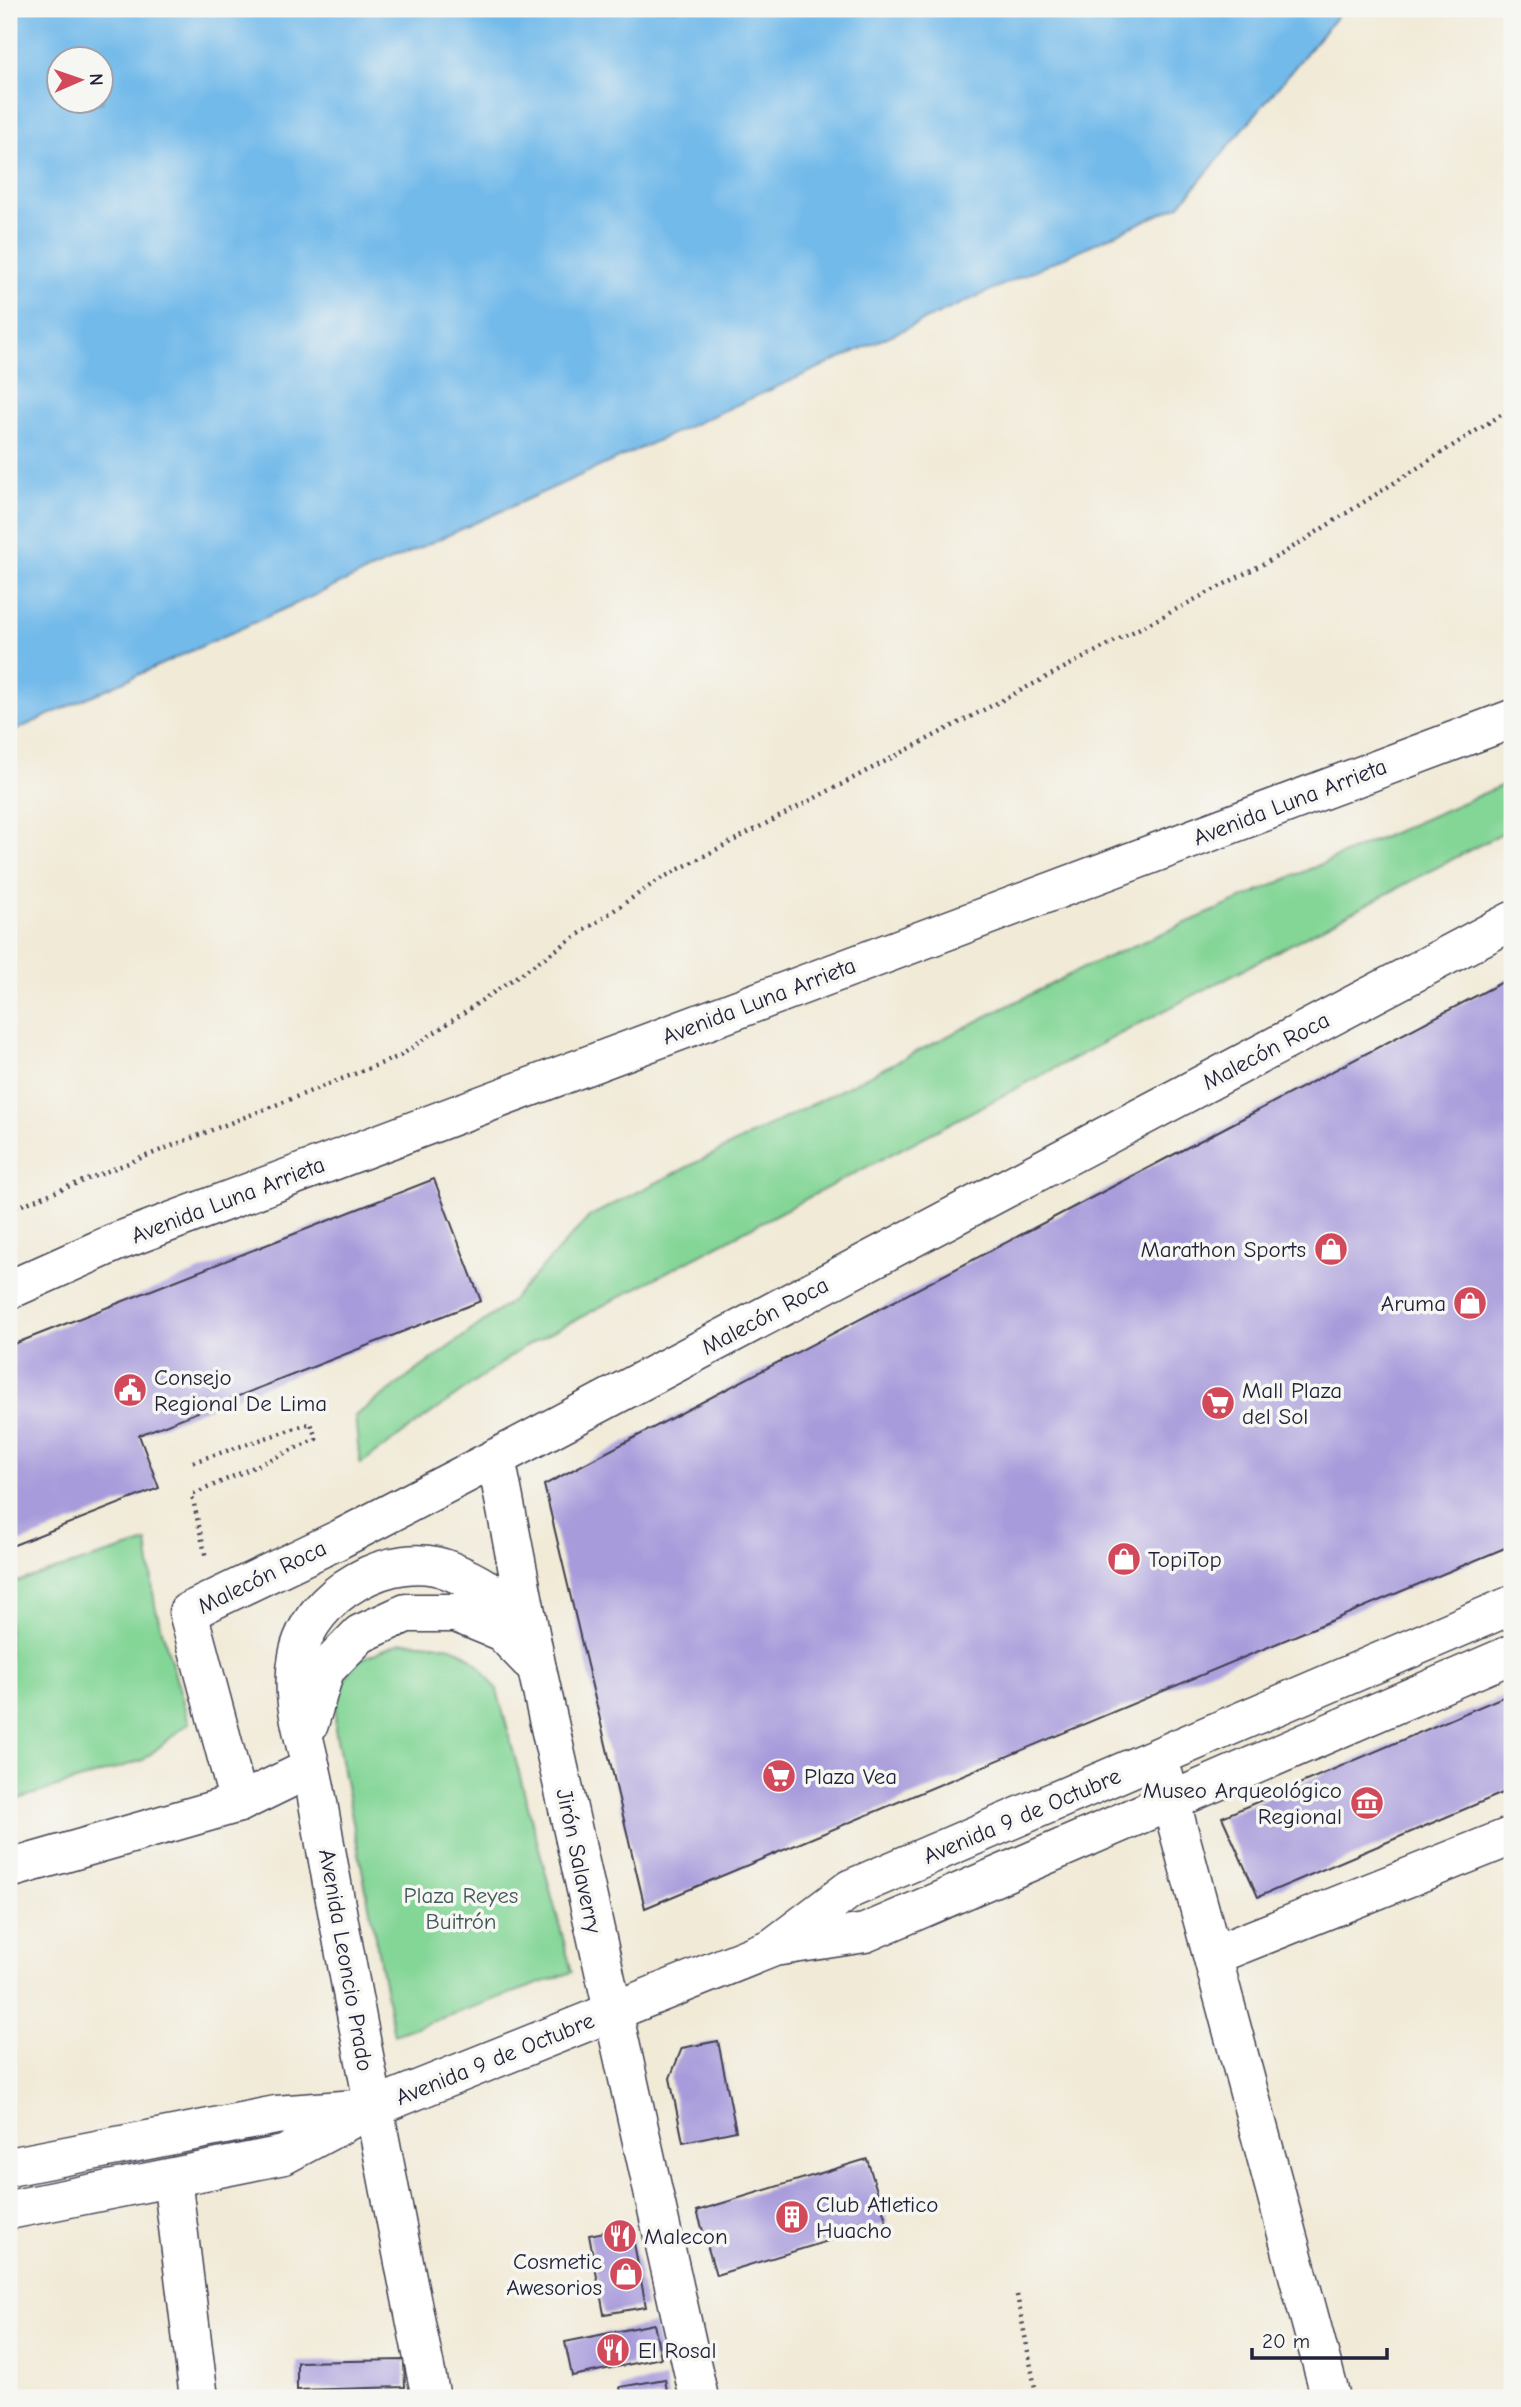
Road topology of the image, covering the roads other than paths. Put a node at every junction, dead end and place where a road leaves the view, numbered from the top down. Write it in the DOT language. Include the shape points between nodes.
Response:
graph roads {
  1 [pos="1512,719"];
  2 [pos="1512,921"];
  3 [pos="9,1290"];
  4 [pos="496,1458"];
  5 [pos="1512,1605"];
  6 [pos="1512,1654"];
  7 [pos="537,1669"];
  8 [pos="1158,1757"];
  9 [pos="311,1768"];
  10 [pos="1173,1801"];
  11 [pos="239,1802"];
  12 [pos="1512,1836"];
  13 [pos="9,1870"];
  14 [pos="774,1947"];
  15 [pos="1214,1955"];
  16 [pos="612,2013"];
  17 [pos="372,2108"];
  18 [pos="9,2167"];
  19 [pos="172,2178"];
  20 [pos="9,2210"];
  21 [pos="199,2398"];
  22 [pos="431,2398"];
  23 [pos="699,2398"];
  24 [pos="1331,2398"];
  1 -- 3 [label="street, Avenida Luna Arrieta" via="114,1243"];
  2 -- 4 [label="street, Malecón Roca"];
  4 -- 7 [label="street, Jirón Salaverry"];
  4 -- 11 [label="street, Malecón Roca" via="188,1612"];
  5 -- 8 [label="street, Avenida 9 de Octubre"];
  6 -- 10 [label="street, Avenida 9 de Octubre"];
  7 -- 9 [label="street" via="502,1632 479,1622 456,1613 406,1613 360,1634 325,1670 308,1718"];
  7 -- 16 [label="street, Jirón Salaverry"];
  8 -- 10 [label="street"];
  8 -- 14 [label="street, Avenida 9 de Octubre" via="850,1889"];
  9 -- 11 [label="street"];
  9 -- 17 [label="street, Avenida Leoncio Prado"];
  10 -- 14 [label="street, Avenida 9 de Octubre" via="864,1933"];
  10 -- 15 [label="street"];
  11 -- 13 [label="street"];
  12 -- 15 [label="street"];
  14 -- 16 [label="street, Avenida 9 de Octubre"];
  15 -- 24 [label="street"];
  16 -- 17 [label="street, Avenida 9 de Octubre"];
  16 -- 23 [label="street, Jirón Salaverry"];
  17 -- 18 [label="street, Avenida 9 de Octubre" via="276,2115"];
  17 -- 19 [label="street, Avenida 9 de Octubre" via="284,2155"];
  17 -- 22 [label="street, Avenida Leoncio Prado"];
  19 -- 20 [label="street, Avenida 9 de Octubre"];
  19 -- 21 [label="street"];
}
